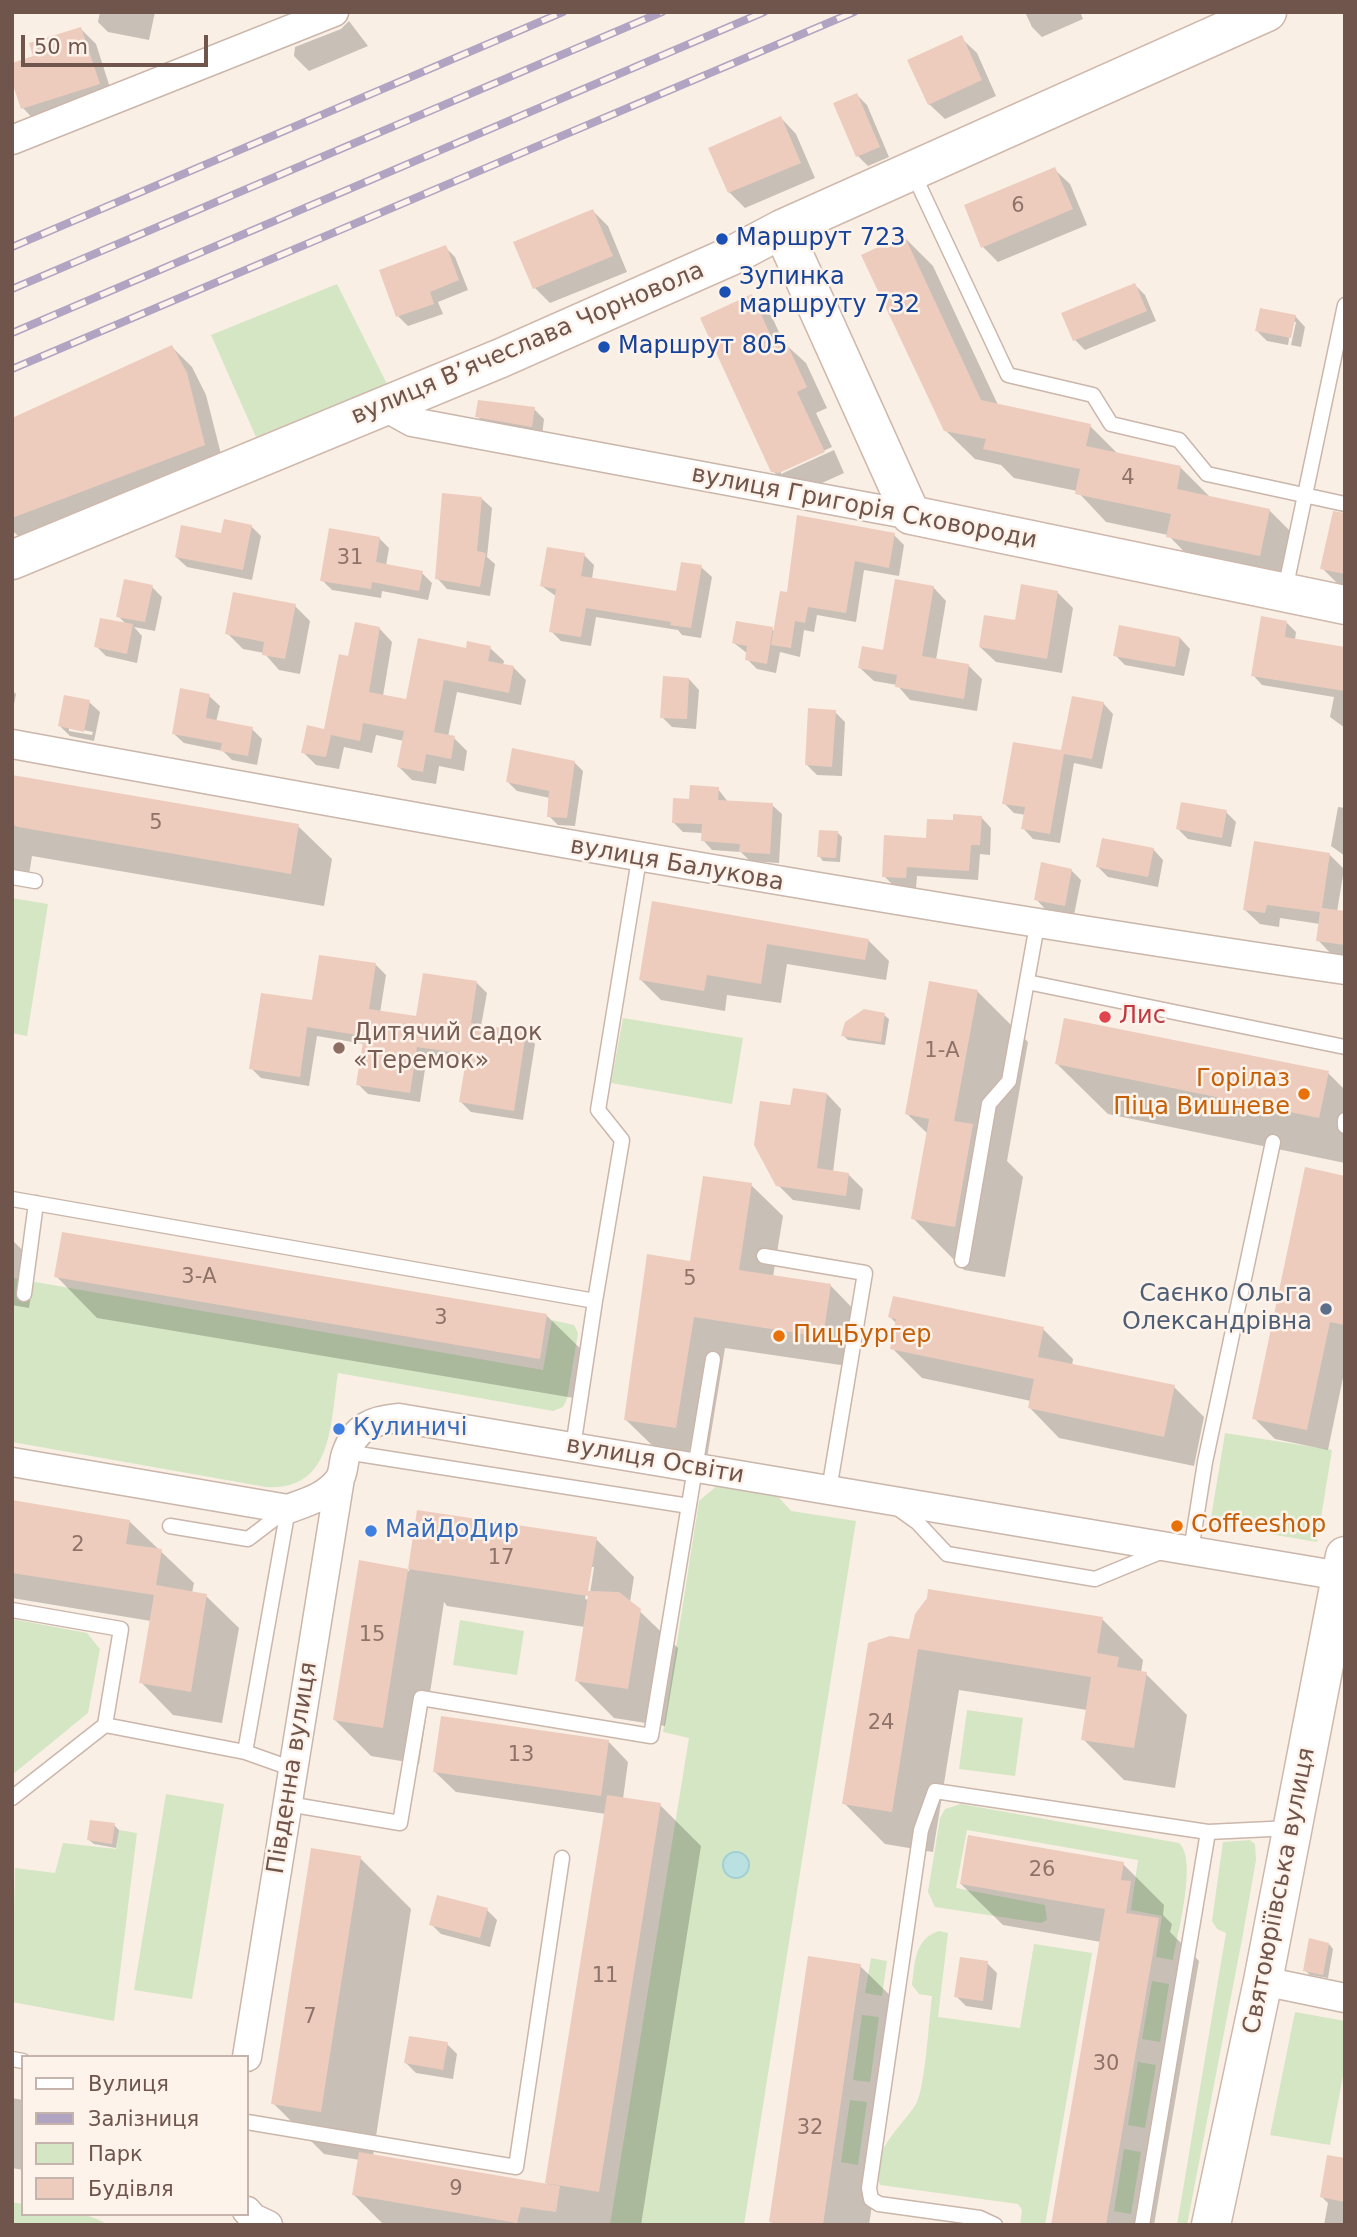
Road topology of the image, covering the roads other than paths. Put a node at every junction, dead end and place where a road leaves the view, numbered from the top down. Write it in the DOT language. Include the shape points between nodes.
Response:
graph roads {
  1 [pos="334,12"];
  2 [pos="1267,12"];
  3 [pos="12,140"];
  4 [pos="912,171"];
  5 [pos="782,229"];
  6 [pos="1345,305"];
  7 [pos="385,407"];
  8 [pos="1304,495"];
  9 [pos="1345,504"];
  10 [pos="911,515"];
  11 [pos="12,559"];
  12 [pos="1285,591"];
  13 [pos="1345,605"];
  14 [pos="12,744"];
  15 [pos="639,859"];
  16 [pos="12,877"];
  17 [pos="35,881"];
  18 [pos="1037,925"];
  19 [pos="1345,970"];
  20 [pos="1027,982"];
  21 [pos="1345,1047"];
  22 [pos="1345,1120"];
  23 [pos="1345,1126"];
  24 [pos="1273,1142"];
  25 [pos="12,1199"];
  26 [pos="36,1203"];
  27 [pos="764,1256"];
  28 [pos="962,1260"];
  29 [pos="24,1294"];
  30 [pos="595,1301"];
  31 [pos="713,1359"];
  32 [pos="573,1447"];
  33 [pos="12,1462"];
  34 [pos="343,1465"];
  35 [pos="696,1468"];
  36 [pos="829,1490"];
  37 [pos="886,1499"];
  38 [pos="690,1506"];
  39 [pos="288,1509"];
  40 [pos="170,1526"];
  41 [pos="1183,1549"];
  42 [pos="1343,1566"];
  43 [pos="12,1609"];
  44 [pos="105,1724"];
  45 [pos="246,1752"];
  46 [pos="293,1769"];
  47 [pos="12,1798"];
  48 [pos="288,1804"];
  49 [pos="1292,1828"];
  50 [pos="1208,1832"];
  51 [pos="562,1858"];
  52 [pos="1263,1981"];
  53 [pos="1345,1998"];
  54 [pos="247,2055"];
  55 [pos="248,2122"];
  56 [pos="248,2212"];
  57 [pos="268,2225"];
  58 [pos="995,2225"];
  59 [pos="1142,2225"];
  60 [pos="1211,2225"];
  1 -- 3 [label="street"];
  2 -- 4 [label="street, вулиця Вʼячеслава Чорновола"];
  4 -- 5 [label="street, вулиця Вʼячеслава Чорновола"];
  4 -- 8 [label="lane" via="1008,375 1093,394 1111,424 1179,440 1207,474"];
  5 -- 7 [label="street, вулиця Вʼячеслава Чорновола" via="718,262"];
  5 -- 10 [label="street"];
  6 -- 8 [label="lane"];
  7 -- 10 [label="street, вулиця Григорія Сковороди" via="412,422"];
  7 -- 11 [label="street, вулиця Вʼячеслава Чорновола"];
  8 -- 9 [label="lane"];
  8 -- 12 [label="lane"];
  10 -- 12 [label="street, вулиця Григорія Сковороди"];
  12 -- 13 [label="street, вулиця Григорія Сковороди"];
  14 -- 15 [label="street, вулиця Балукова"];
  15 -- 18 [label="street, вулиця Балукова"];
  15 -- 30 [label="lane" via="598,1110 622,1140"];
  16 -- 17 [label="lane"];
  18 -- 19 [label="street, вулиця Балукова"];
  18 -- 20 [label="lane"];
  20 -- 21 [label="lane"];
  20 -- 28 [label="lane" via="1009,1081 989,1104"];
  22 -- 23 [label="lane"];
  24 -- 41 [label="lane"];
  25 -- 26 [label="lane"];
  26 -- 29 [label="lane"];
  26 -- 30 [label="lane"];
  27 -- 36 [label="lane" via="865,1273"];
  30 -- 32 [label="lane"];
  31 -- 35 [label="lane"];
  32 -- 34 [label="street, вулиця Освіти" via="399,1418 379,1419 361,1428"];
  32 -- 35 [label="street, вулиця Освіти"];
  33 -- 39 [label="street"];
  34 -- 38 [label="lane"];
  34 -- 39 [label="street, вулиця Освіти" via="318,1498"];
  34 -- 46 [label="street, Південна вулиця"];
  35 -- 36 [label="street, вулиця Освіти"];
  35 -- 38 [label="lane"];
  36 -- 37 [label="street, вулиця Освіти"];
  37 -- 41 [label="street, вулиця Освіти"];
  37 -- 41 [label="lane" via="947,1553 1095,1578 1144,1556"];
  38 -- 48 [label="lane" via="651,1736 421,1698 400,1822"];
  39 -- 40 [label="lane" via="248,1539"];
  39 -- 45 [label="lane"];
  41 -- 42 [label="street, вулиця Освіти"];
  42 -- 49 [label="street, Святоюріївська вулиця"];
  43 -- 44 [label="lane" via="121,1629"];
  44 -- 45 [label="lane"];
  44 -- 47 [label="lane"];
  45 -- 46 [label="lane"];
  46 -- 48 [label="street, Південна вулиця"];
  48 -- 54 [label="street, Південна вулиця"];
  49 -- 50 [label="lane"];
  49 -- 52 [label="street, Святоюріївська вулиця"];
  50 -- 58 [label="lane" via="935,1791 921,1830 869,2188 871,2199 879,2204 980,2218"];
  50 -- 59 [label="lane"];
  51 -- 55 [label="lane" via="516,2167"];
  52 -- 53 [label="street"];
  52 -- 60 [label="street, Святоюріївська вулиця"];
  56 -- 57 [label="street"];
}
